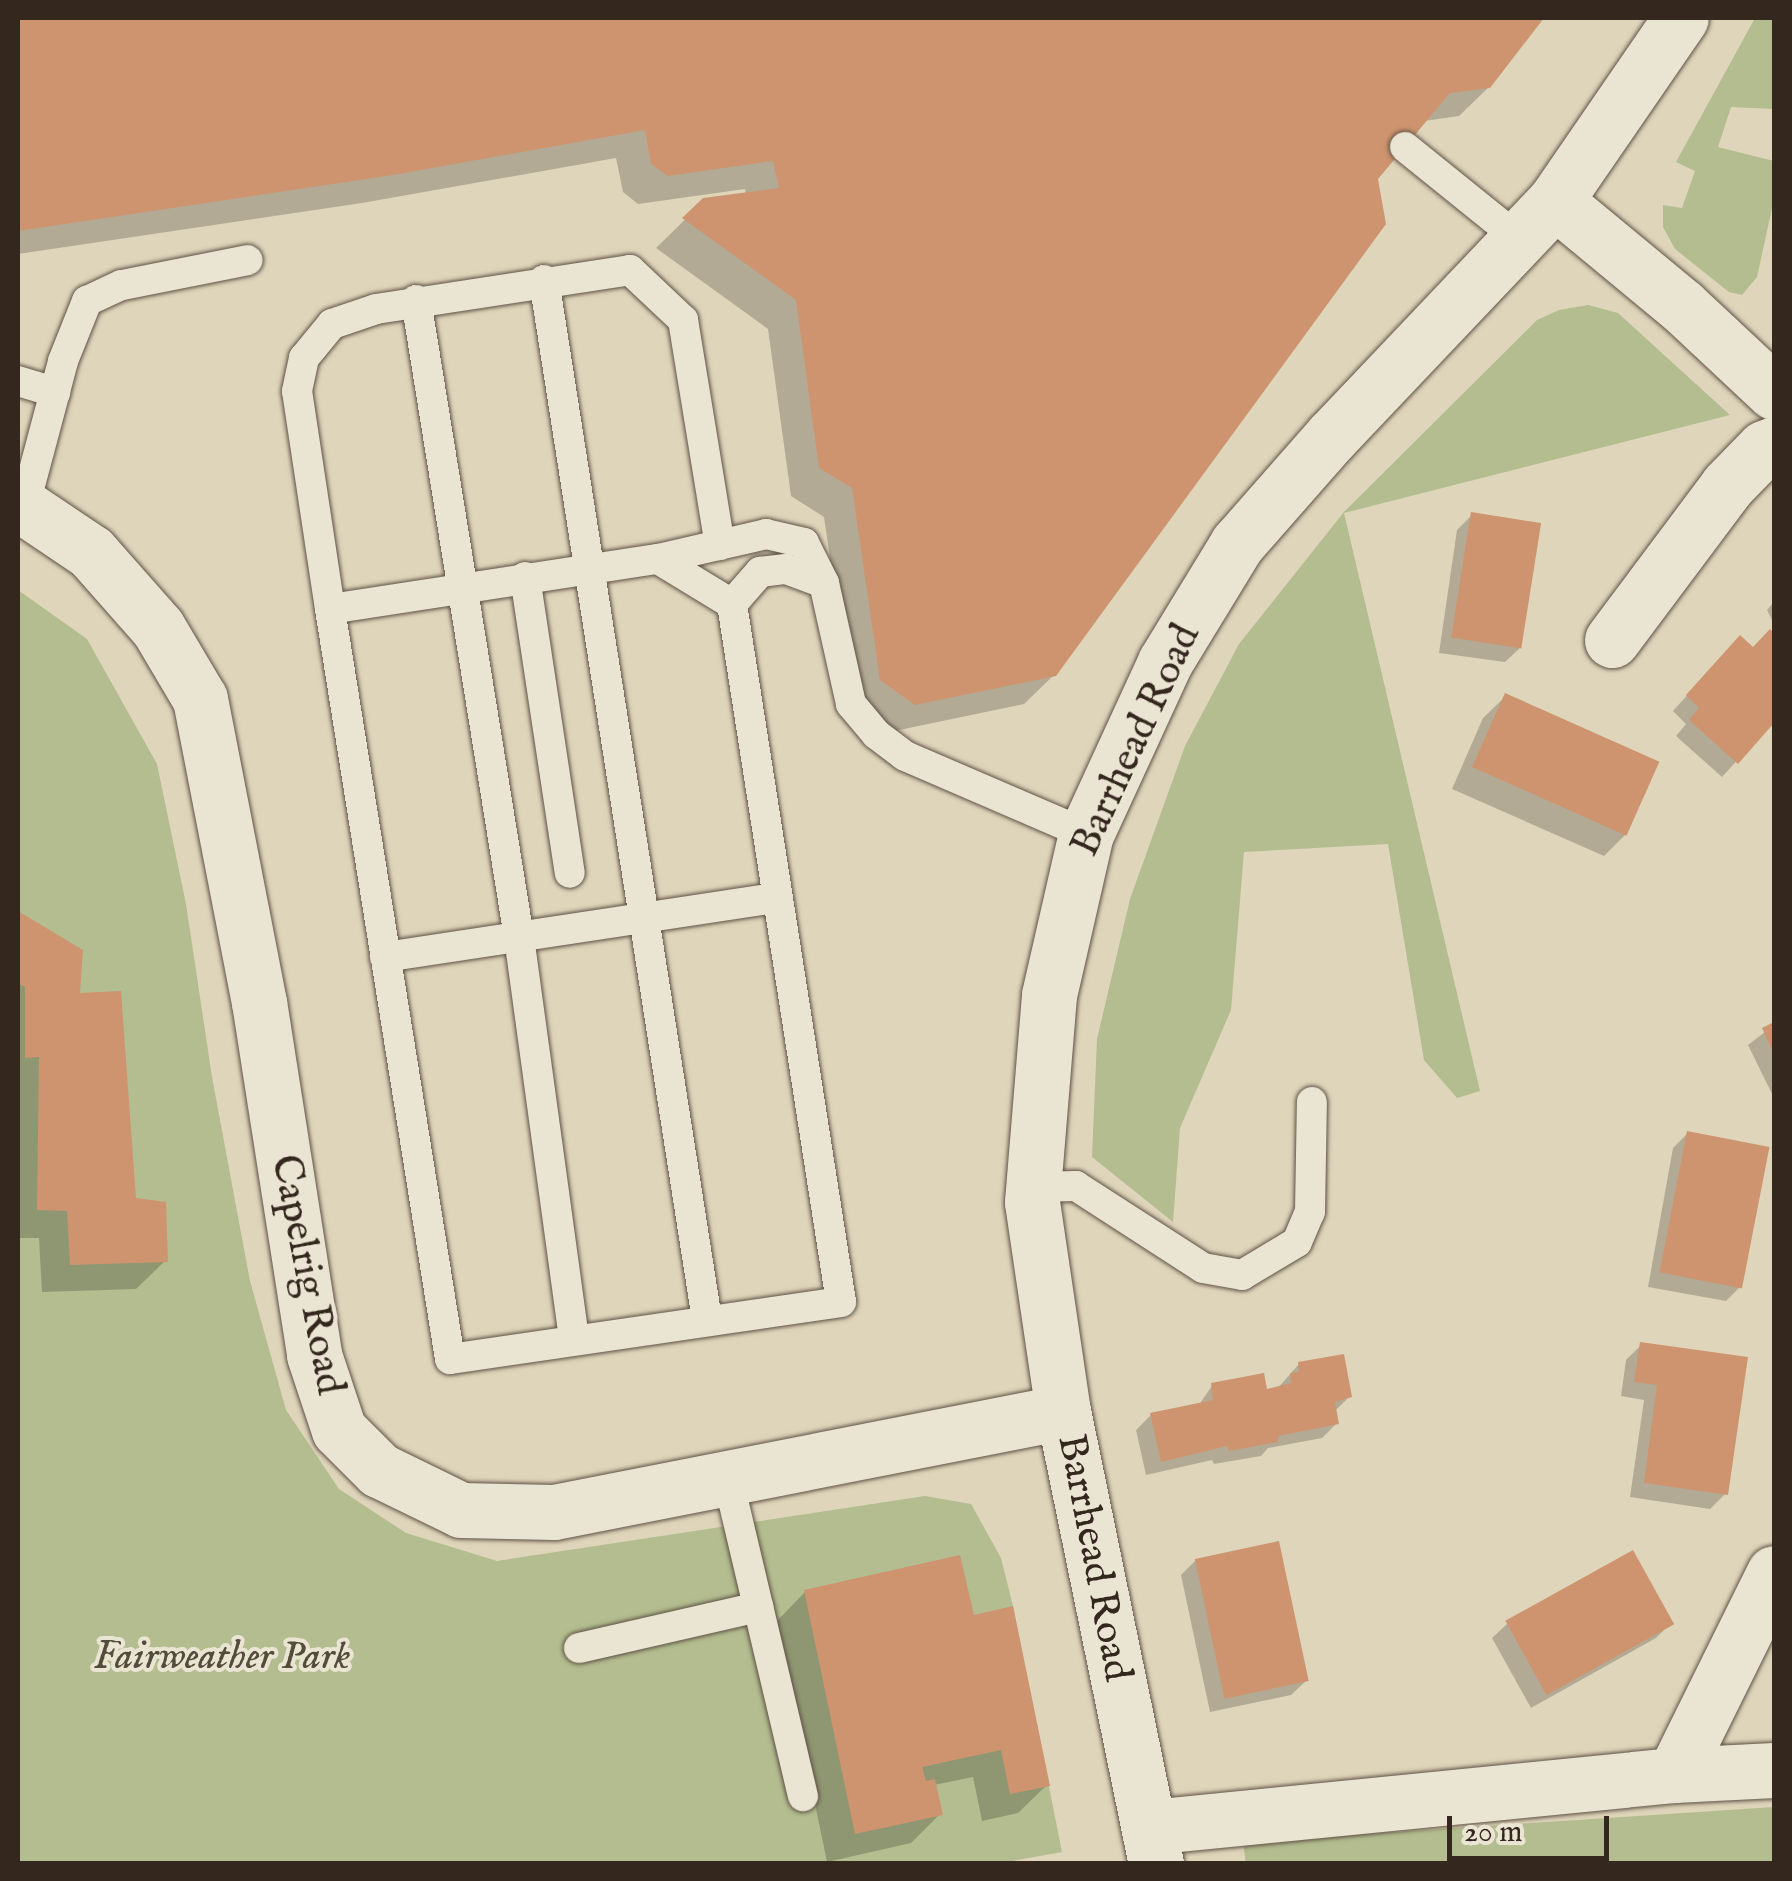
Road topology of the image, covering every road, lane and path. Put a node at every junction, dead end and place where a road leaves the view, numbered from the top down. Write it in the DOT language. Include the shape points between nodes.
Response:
graph roads {
  1 [pos="1681,18"];
  2 [pos="1405,147"];
  3 [pos="1537,220"];
  4 [pos="248,260"];
  5 [pos="544,280"];
  6 [pos="416,300"];
  7 [pos="18,382"];
  8 [pos="55,392"];
  9 [pos="1774,392"];
  10 [pos="1774,444"];
  11 [pos="21,505"];
  12 [pos="720,545"];
  13 [pos="658,559"];
  14 [pos="592,566"];
  15 [pos="524,578"];
  16 [pos="824,583"];
  17 [pos="462,586"];
  18 [pos="732,604"];
  19 [pos="330,609"];
  20 [pos="1612,640"];
  21 [pos="1086,834"];
  22 [pos="570,873"];
  23 [pos="776,898"];
  24 [pos="644,916"];
  25 [pos="519,937"];
  26 [pos="385,957"];
  27 [pos="1312,1102"];
  28 [pos="1033,1187"];
  29 [pos="707,1320"];
  30 [pos="574,1339"];
  31 [pos="1063,1412"];
  32 [pos="728,1479"];
  33 [pos="1774,1573"];
  34 [pos="758,1607"];
  35 [pos="579,1648"];
  36 [pos="1774,1770"];
  37 [pos="1674,1775"];
  38 [pos="804,1796"];
  39 [pos="1152,1845"];
  1 -- 3 [label="street, Barrhead Road"];
  2 -- 3 [label="lane"];
  3 -- 9 [label="street" via="1682,306"];
  3 -- 21 [label="street, Barrhead Road" via="1237,544 1164,662"];
  4 -- 8 [label="lane" via="122,286 87,301"];
  5 -- 6 [label="lane"];
  5 -- 12 [label="lane" via="630,270 683,320"];
  5 -- 14 [label="lane"];
  6 -- 17 [label="lane"];
  6 -- 19 [label="lane" via="332,324 304,358 297,392"];
  7 -- 8 [label="lane"];
  8 -- 11 [label="lane"];
  10 -- 20 [label="street" via="1727,486"];
  11 -- 32 [label="street, Capelrig Road" via="91,552 158,628 200,698 258,1002 314,1354 339,1430 379,1470 461,1510 554,1512"];
  12 -- 13 [label="lane"];
  12 -- 16 [label="lane" via="766,534 804,543"];
  13 -- 14 [label="lane"];
  13 -- 18 [label="lane"];
  14 -- 15 [label="lane"];
  14 -- 24 [label="lane"];
  15 -- 17 [label="lane"];
  15 -- 22 [label="lane"];
  16 -- 18 [label="lane" via="786,568 760,572"];
  16 -- 21 [label="lane" via="851,704 876,734 906,756"];
  17 -- 19 [label="lane"];
  17 -- 25 [label="lane"];
  18 -- 23 [label="lane"];
  19 -- 26 [label="lane"];
  21 -- 28 [label="street, Barrhead Road" via="1048,995"];
  23 -- 24 [label="lane"];
  23 -- 29 [label="lane" via="841,1302"];
  24 -- 25 [label="lane"];
  24 -- 29 [label="lane"];
  25 -- 26 [label="lane"];
  25 -- 30 [label="lane"];
  26 -- 30 [label="lane" via="450,1360"];
  27 -- 28 [label="lane" via="1310,1212 1297,1242 1242,1275 1203,1268 1076,1186"];
  28 -- 31 [label="street, Barrhead Road"];
  29 -- 30 [label="lane"];
  31 -- 32 [label="street, Capelrig Road"];
  31 -- 39 [label="street, Barrhead Road"];
  32 -- 34 [label="lane"];
  33 -- 37 [label="street"];
  34 -- 35 [label="lane"];
  34 -- 38 [label="lane"];
  36 -- 37 [label="street"];
  37 -- 39 [label="street"];
}
